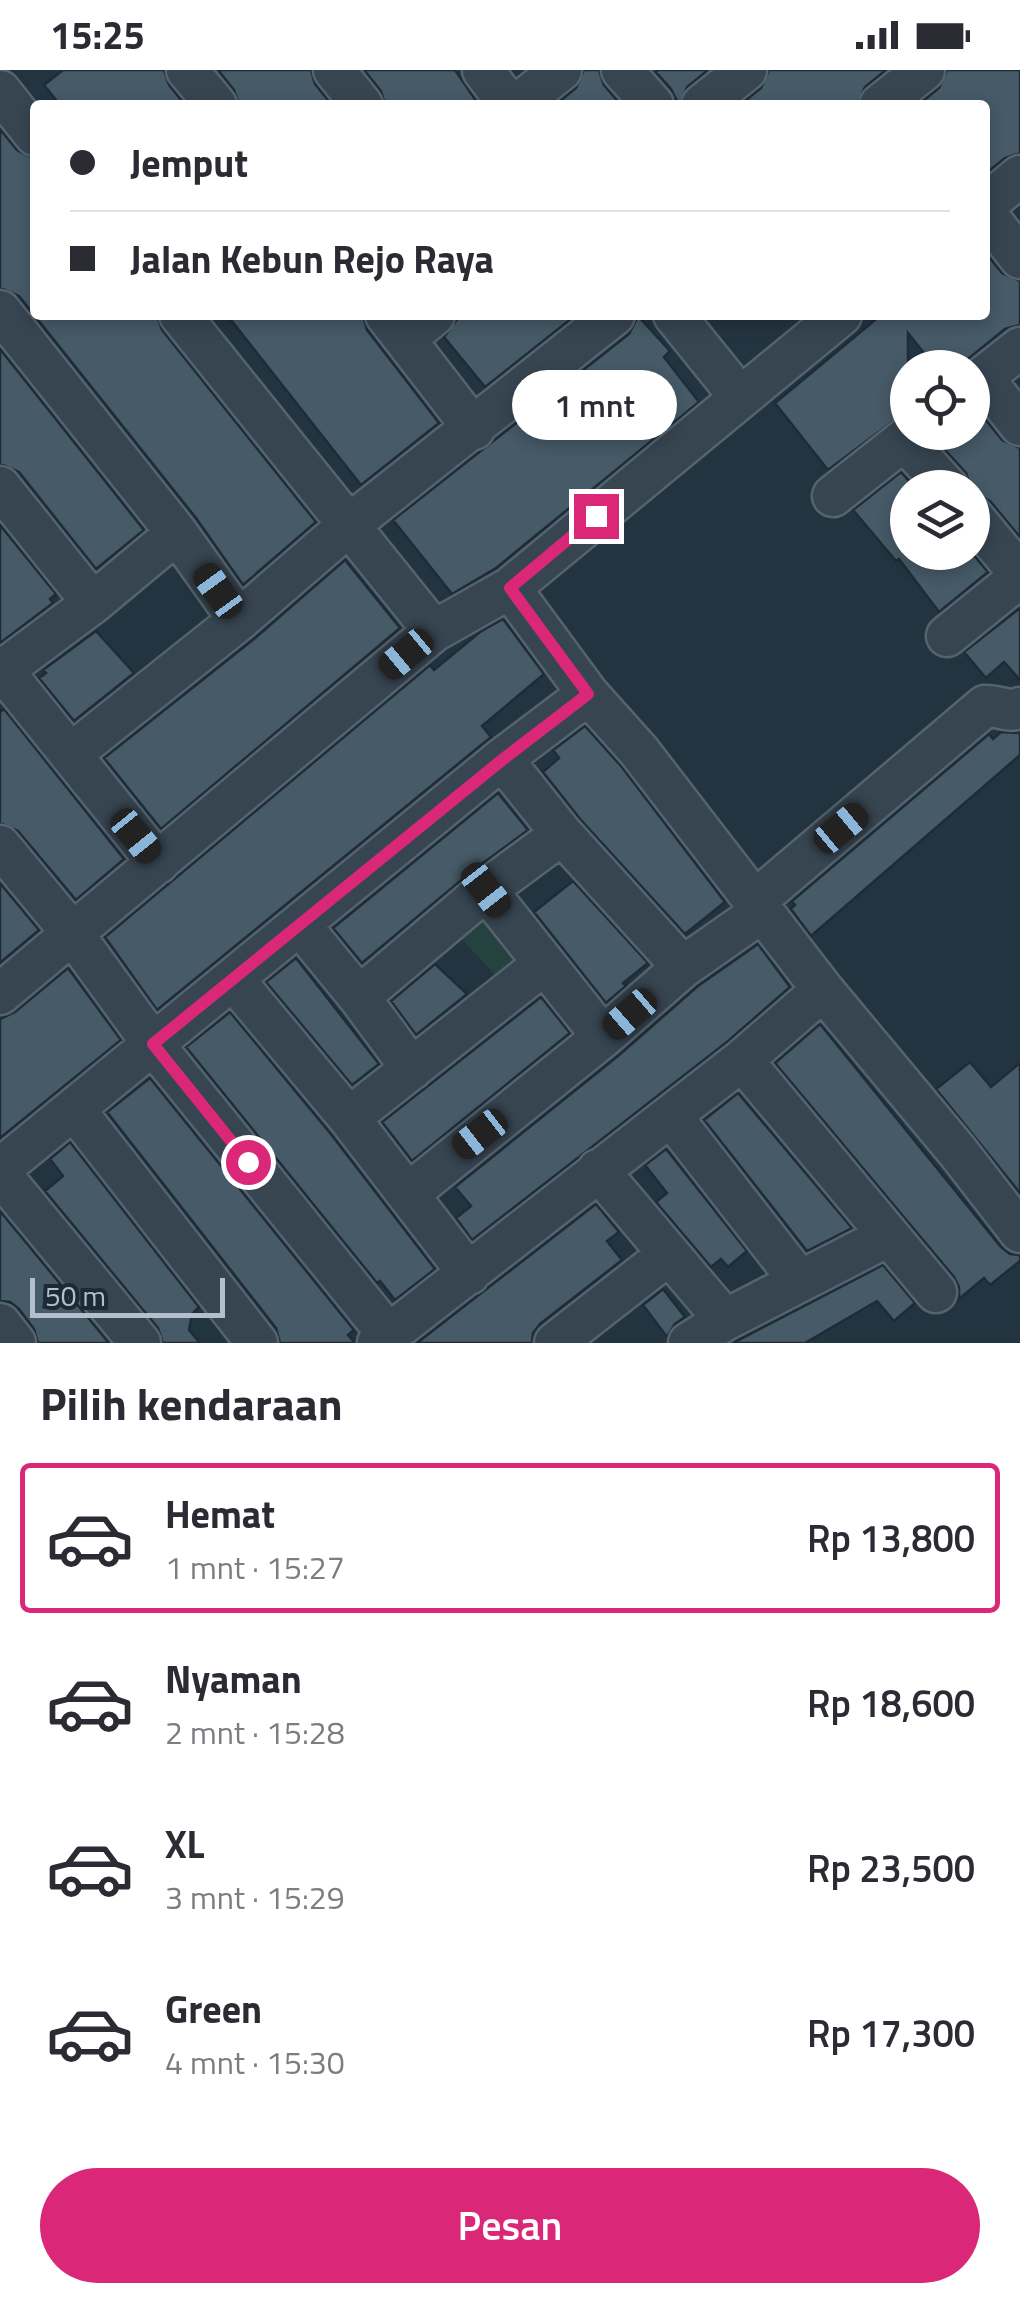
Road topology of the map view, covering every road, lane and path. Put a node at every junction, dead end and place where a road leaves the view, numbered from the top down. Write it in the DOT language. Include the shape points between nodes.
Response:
graph roads {
  1 [pos="18,70"];
  2 [pos="334,70"];
  3 [pos="483,70"];
  4 [pos="560,70"];
  5 [pos="622,70"];
  6 [pos="746,70"];
  7 [pos="924,70"];
  8 [pos="0,88"];
  9 [pos="358,100"];
  10 [pos="505,100"];
  11 [pos="523,100"];
  12 [pos="649,100"];
  13 [pos="708,100"];
  14 [pos="886,100"];
  15 [pos="30,128"];
  16 [pos="1020,176"];
  17 [pos="990,200"];
  18 [pos="990,219"];
  19 [pos="1020,258"];
  20 [pos="0,311"];
  21 [pos="184,320"];
  22 [pos="608,320"];
  23 [pos="678,320"];
  24 [pos="831,320"];
  25 [pos="408,323"];
  26 [pos="1020,348"];
  27 [pos="990,372"];
  28 [pos="990,394"];
  29 [pos="740,397"];
  30 [pos="1020,425"];
  31 [pos="474,429"];
  32 [pos="891,450"];
  33 [pos="0,487"];
  34 [pos="833,496"];
  35 [pos="349,526"];
  36 [pos="177,533"];
  37 [pos="990,538"];
  38 [pos="1020,576"];
  39 [pos="510,588"];
  40 [pos="92,603"];
  41 [pos="239,620"];
  42 [pos="434,632"];
  43 [pos="947,636"];
  44 [pos="1,668"];
  45 [pos="588,694"];
  46 [pos="1020,708"];
  47 [pos="70,754"];
  48 [pos="502,760"];
  49 [pos="562,834"];
  50 [pos="0,846"];
  51 [pos="158,863"];
  52 [pos="486,890"];
  53 [pos="758,906"];
  54 [pos="300,925"];
  55 [pos="74,934"];
  56 [pos="544,964"];
  57 [pos="682,967"];
  58 [pos="234,979"];
  59 [pos="823,990"];
  60 [pos="0,994"];
  61 [pos="359,997"];
  62 [pos="603,1036"];
  63 [pos="153,1044"];
  64 [pos="742,1060"];
  65 [pos="412,1069"];
  66 [pos="74,1109"];
  67 [pos="671,1116"];
  68 [pos="349,1118"];
  69 [pos="598,1170"];
  70 [pos="0,1171"];
  71 [pos="408,1194"];
  72 [pos="1020,1232"];
  73 [pos="886,1237"];
  74 [pos="670,1254"];
  75 [pos="469,1274"];
  76 [pos="800,1280"];
  77 [pos="936,1292"];
  78 [pos="725,1320"];
  79 [pos="0,1324"];
  80 [pos="242,1338"];
  81 [pos="383,1339"];
  82 [pos="15,1343"];
  83 [pos="140,1343"];
  84 [pos="555,1343"];
  85 [pos="689,1343"];
  1 -- 8 [label="street"];
  2 -- 9 [label="street"];
  3 -- 10 [label="street"];
  4 -- 11 [label="street"];
  5 -- 12 [label="street"];
  6 -- 13 [label="street"];
  7 -- 14 [label="street"];
  8 -- 15 [label="street"];
  16 -- 17 [label="street"];
  18 -- 19 [label="street"];
  20 -- 36 [label="street"];
  21 -- 35 [label="street"];
  22 -- 31 [label="street"];
  23 -- 29 [label="street"];
  24 -- 29 [label="street"];
  25 -- 31 [label="street"];
  26 -- 27 [label="street"];
  28 -- 30 [label="street"];
  29 -- 39 [label="street"];
  31 -- 35 [label="street"];
  32 -- 34 [label="street"];
  33 -- 40 [label="street"];
  35 -- 41 [label="street"];
  35 -- 42 [label="street"];
  36 -- 40 [label="street"];
  36 -- 41 [label="street"];
  37 -- 38 [label="street"];
  38 -- 43 [label="street"];
  39 -- 42 [label="street"];
  39 -- 45 [label="street"];
  40 -- 44 [label="street"];
  41 -- 47 [label="street"];
  42 -- 51 [label="street"];
  44 -- 47 [label="street"];
  45 -- 48 [label="street"];
  45 -- 53 [label="street"];
  46 -- 53 [label="street" via="985,706"];
  47 -- 51 [label="street"];
  48 -- 49 [label="street"];
  48 -- 54 [label="street"];
  49 -- 52 [label="street"];
  49 -- 57 [label="street"];
  50 -- 55 [label="street"];
  51 -- 55 [label="street"];
  52 -- 56 [label="street"];
  52 -- 61 [label="street"];
  53 -- 57 [label="street"];
  53 -- 59 [label="street"];
  54 -- 58 [label="street"];
  54 -- 61 [label="street"];
  55 -- 60 [label="street"];
  55 -- 63 [label="street"];
  56 -- 62 [label="street"];
  56 -- 65 [label="street"];
  57 -- 62 [label="street"];
  58 -- 63 [label="street"];
  58 -- 68 [label="street"];
  59 -- 64 [label="street"];
  59 -- 72 [label="street"];
  61 -- 65 [label="street"];
  62 -- 71 [label="street"];
  63 -- 66 [label="street"];
  63 -- 81 [label="street"];
  64 -- 67 [label="street"];
  64 -- 73 [label="street"];
  65 -- 68 [label="street"];
  66 -- 70 [label="street"];
  66 -- 80 [label="street"];
  67 -- 69 [label="street"];
  67 -- 76 [label="street"];
  68 -- 71 [label="street"];
  69 -- 74 [label="street"];
  69 -- 75 [label="street"];
  70 -- 83 [label="street"];
  71 -- 75 [label="street"];
  73 -- 76 [label="street"];
  73 -- 77 [label="street"];
  74 -- 78 [label="street"];
  74 -- 84 [label="street"];
  75 -- 81 [label="street"];
  76 -- 78 [label="street"];
  78 -- 85 [label="street"];
  79 -- 82 [label="street"];
}
